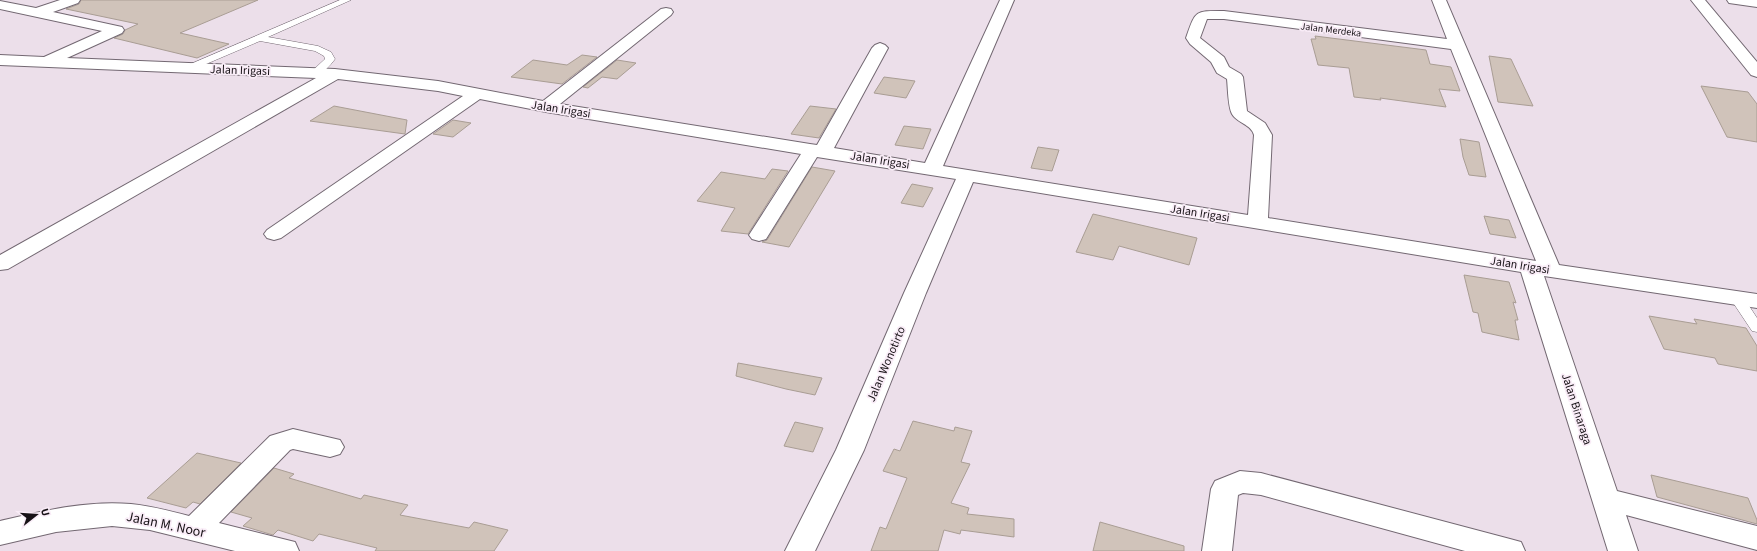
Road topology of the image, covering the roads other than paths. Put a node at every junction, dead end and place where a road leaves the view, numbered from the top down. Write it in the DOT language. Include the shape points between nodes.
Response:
graph roads {
  1 [pos="73,0"];
  2 [pos="347,0"];
  3 [pos="1007,0"];
  4 [pos="1439,0"];
  5 [pos="1698,0"];
  6 [pos="1734,0"];
  7 [pos="1757,3"];
  8 [pos="0,5"];
  9 [pos="666,12"];
  10 [pos="37,13"];
  11 [pos="259,38"];
  12 [pos="1457,45"];
  13 [pos="880,48"];
  14 [pos="0,60"];
  15 [pos="45,62"];
  16 [pos="188,68"];
  17 [pos="1757,72"];
  18 [pos="315,73"];
  19 [pos="335,74"];
  20 [pos="477,94"];
  21 [pos="546,107"];
  22 [pos="818,150"];
  23 [pos="932,169"];
  24 [pos="967,175"];
  25 [pos="1258,222"];
  26 [pos="274,234"];
  27 [pos="759,235"];
  28 [pos="0,264"];
  29 [pos="1540,268"];
  30 [pos="1747,300"];
  31 [pos="1757,328"];
  32 [pos="330,447"];
  33 [pos="1606,498"];
  34 [pos="194,529"];
  35 [pos="0,533"];
  36 [pos="1757,538"];
  37 [pos="284,551"];
  38 [pos="800,551"];
  39 [pos="1217,551"];
  40 [pos="1510,551"];
  41 [pos="1623,551"];
  1 -- 10 [label="street"];
  2 -- 11 [label="lane"];
  3 -- 23 [label="street"];
  4 -- 12 [label="street"];
  5 -- 17 [label="street"];
  6 -- 7 [label="street"];
  8 -- 10 [label="street"];
  9 -- 21 [label="street"];
  10 -- 15 [label="street" via="117,30"];
  11 -- 16 [label="lane"];
  11 -- 18 [label="lane" via="318,49 328,54 330,59 327,64"];
  12 -- 25 [label="street, Jalan Merdeka" via="1224,15 1203,15 1193,38 1218,60 1224,70 1235,77 1241,116 1262,129"];
  12 -- 29 [label="street"];
  13 -- 22 [label="street"];
  14 -- 15 [label="street, Jalan Irigasi"];
  15 -- 16 [label="street, Jalan Irigasi"];
  16 -- 18 [label="street, Jalan Irigasi"];
  18 -- 19 [label="street, Jalan Irigasi"];
  19 -- 20 [label="street, Jalan Irigasi" via="408,82"];
  19 -- 28 [label="street"];
  20 -- 21 [label="street, Jalan Irigasi"];
  20 -- 26 [label="street"];
  21 -- 22 [label="street, Jalan Irigasi"];
  22 -- 23 [label="street, Jalan Irigasi"];
  22 -- 27 [label="street"];
  23 -- 24 [label="street, Jalan Irigasi"];
  24 -- 25 [label="street, Jalan Irigasi"];
  24 -- 38 [label="street, Jalan Wonotirto" via="850,450"];
  25 -- 29 [label="street, Jalan Irigasi"];
  29 -- 30 [label="street, Jalan Irigasi"];
  29 -- 33 [label="street, Jalan Binaraga"];
  30 -- 31 [label="lane"];
  32 -- 34 [label="street" via="293,439 280,443"];
  33 -- 36 [label="street"];
  33 -- 41 [label="street, Jalan Binaraga"];
  34 -- 35 [label="street, Jalan M. Noor" via="150,518 119,514 60,520"];
  34 -- 37 [label="street, Jalan M. Noor"];
  39 -- 40 [label="street" via="1225,489 1240,482 1261,484"];
}
